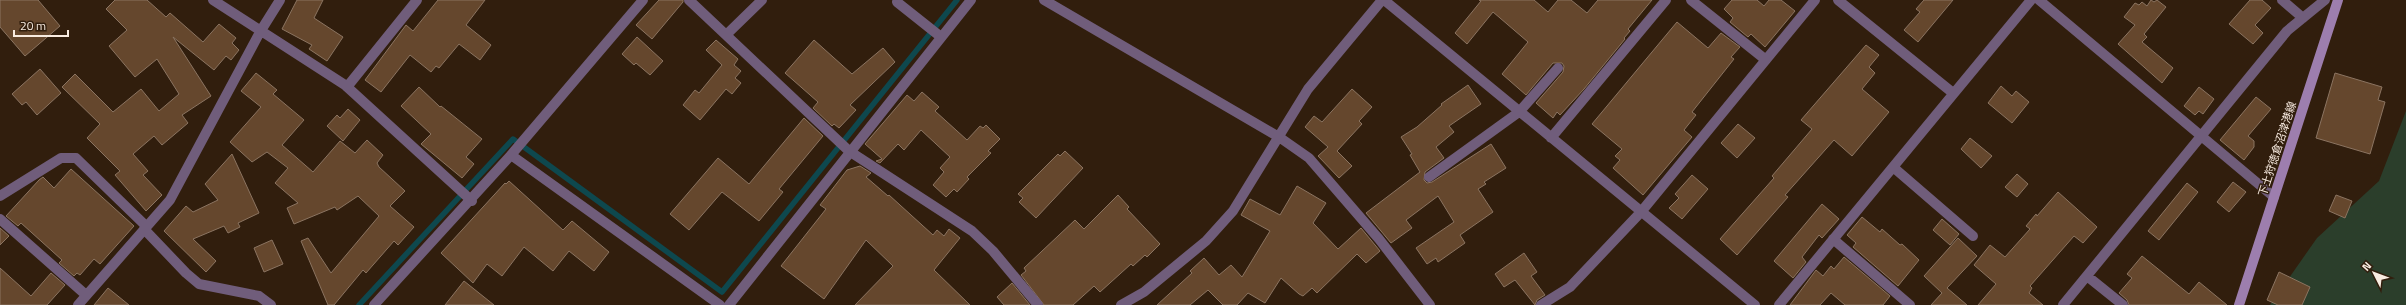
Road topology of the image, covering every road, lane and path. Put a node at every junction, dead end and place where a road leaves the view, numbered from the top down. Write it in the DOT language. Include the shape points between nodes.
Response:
graph roads {
  1 [pos="213,0"];
  2 [pos="280,0"];
  3 [pos="417,0"];
  4 [pos="643,0"];
  5 [pos="689,0"];
  6 [pos="762,0"];
  7 [pos="971,0"];
  8 [pos="1044,0"];
  9 [pos="1383,0"];
  10 [pos="1666,0"];
  11 [pos="1691,0"];
  12 [pos="1815,0"];
  13 [pos="1838,0"];
  14 [pos="2031,0"];
  15 [pos="2039,0"];
  16 [pos="2282,0"];
  17 [pos="2325,0"];
  18 [pos="2338,0"];
  19 [pos="897,2"];
  20 [pos="2303,18"];
  21 [pos="260,32"];
  22 [pos="726,35"];
  23 [pos="941,37"];
  24 [pos="1766,60"];
  25 [pos="1558,68"];
  26 [pos="347,87"];
  27 [pos="1954,93"];
  28 [pos="1519,112"];
  29 [pos="1279,137"];
  30 [pos="2202,137"];
  31 [pos="1551,138"];
  32 [pos="849,152"];
  33 [pos="511,155"];
  34 [pos="1893,168"];
  35 [pos="1429,177"];
  36 [pos="0,196"];
  37 [pos="2274,196"];
  38 [pos="472,201"];
  39 [pos="1640,212"];
  40 [pos="0,219"];
  41 [pos="145,228"];
  42 [pos="1974,236"];
  43 [pos="1833,239"];
  44 [pos="2087,276"];
  45 [pos="86,295"];
  46 [pos="78,305"];
  47 [pos="271,305"];
  48 [pos="374,305"];
  49 [pos="720,305"];
  50 [pos="729,305"];
  51 [pos="1038,305"];
  52 [pos="1121,305"];
  53 [pos="1430,305"];
  54 [pos="1541,305"];
  55 [pos="1755,305"];
  56 [pos="1779,305"];
  57 [pos="1910,305"];
  58 [pos="2063,305"];
  59 [pos="2123,305"];
  60 [pos="2239,305"];
  1 -- 21 [label="street"];
  2 -- 21 [label="street"];
  3 -- 26 [label="street"];
  4 -- 33 [label="street"];
  5 -- 22 [label="street"];
  6 -- 22 [label="street"];
  7 -- 23 [label="street"];
  8 -- 29 [label="street"];
  9 -- 28 [label="street"];
  9 -- 29 [label="street" via="1308,89"];
  10 -- 31 [label="street"];
  11 -- 24 [label="street"];
  12 -- 24 [label="street"];
  13 -- 27 [label="street"];
  14 -- 27 [label="street"];
  15 -- 30 [label="street"];
  16 -- 20 [label="street"];
  17 -- 20 [label="street"];
  18 -- 37 [label="main road, 下土狩徳倉沼津港線"];
  19 -- 23 [label="street"];
  20 -- 30 [label="street" via="2287,31"];
  21 -- 26 [label="street"];
  21 -- 41 [label="street" via="170,200"];
  22 -- 32 [label="street"];
  23 -- 32 [label="street"];
  24 -- 39 [label="street"];
  25 -- 28 [label="street"];
  26 -- 38 [label="street"];
  27 -- 34 [label="street"];
  28 -- 31 [label="street"];
  28 -- 35 [label="street"];
  29 -- 52 [label="street" via="1233,211 1206,241 1144,292"];
  29 -- 53 [label="street" via="1309,158 1379,239"];
  30 -- 37 [label="street"];
  30 -- 44 [label="street"];
  31 -- 39 [label="street"];
  32 -- 50 [label="street"];
  32 -- 51 [label="street" via="972,231 993,251"];
  33 -- 38 [label="street"];
  33 -- 49 [label="street"];
  34 -- 42 [label="street"];
  34 -- 43 [label="street"];
  36 -- 41 [label="street" via="61,158 76,158"];
  37 -- 60 [label="main road, 下土狩徳倉沼津港線"];
  38 -- 48 [label="street"];
  39 -- 54 [label="street" via="1570,287"];
  39 -- 55 [label="street"];
  40 -- 45 [label="street"];
  41 -- 45 [label="street"];
  41 -- 47 [label="street" via="186,274 199,284 259,296"];
  43 -- 56 [label="street"];
  43 -- 57 [label="street"];
  44 -- 58 [label="street"];
  44 -- 59 [label="street"];
  45 -- 46 [label="street"];
}
